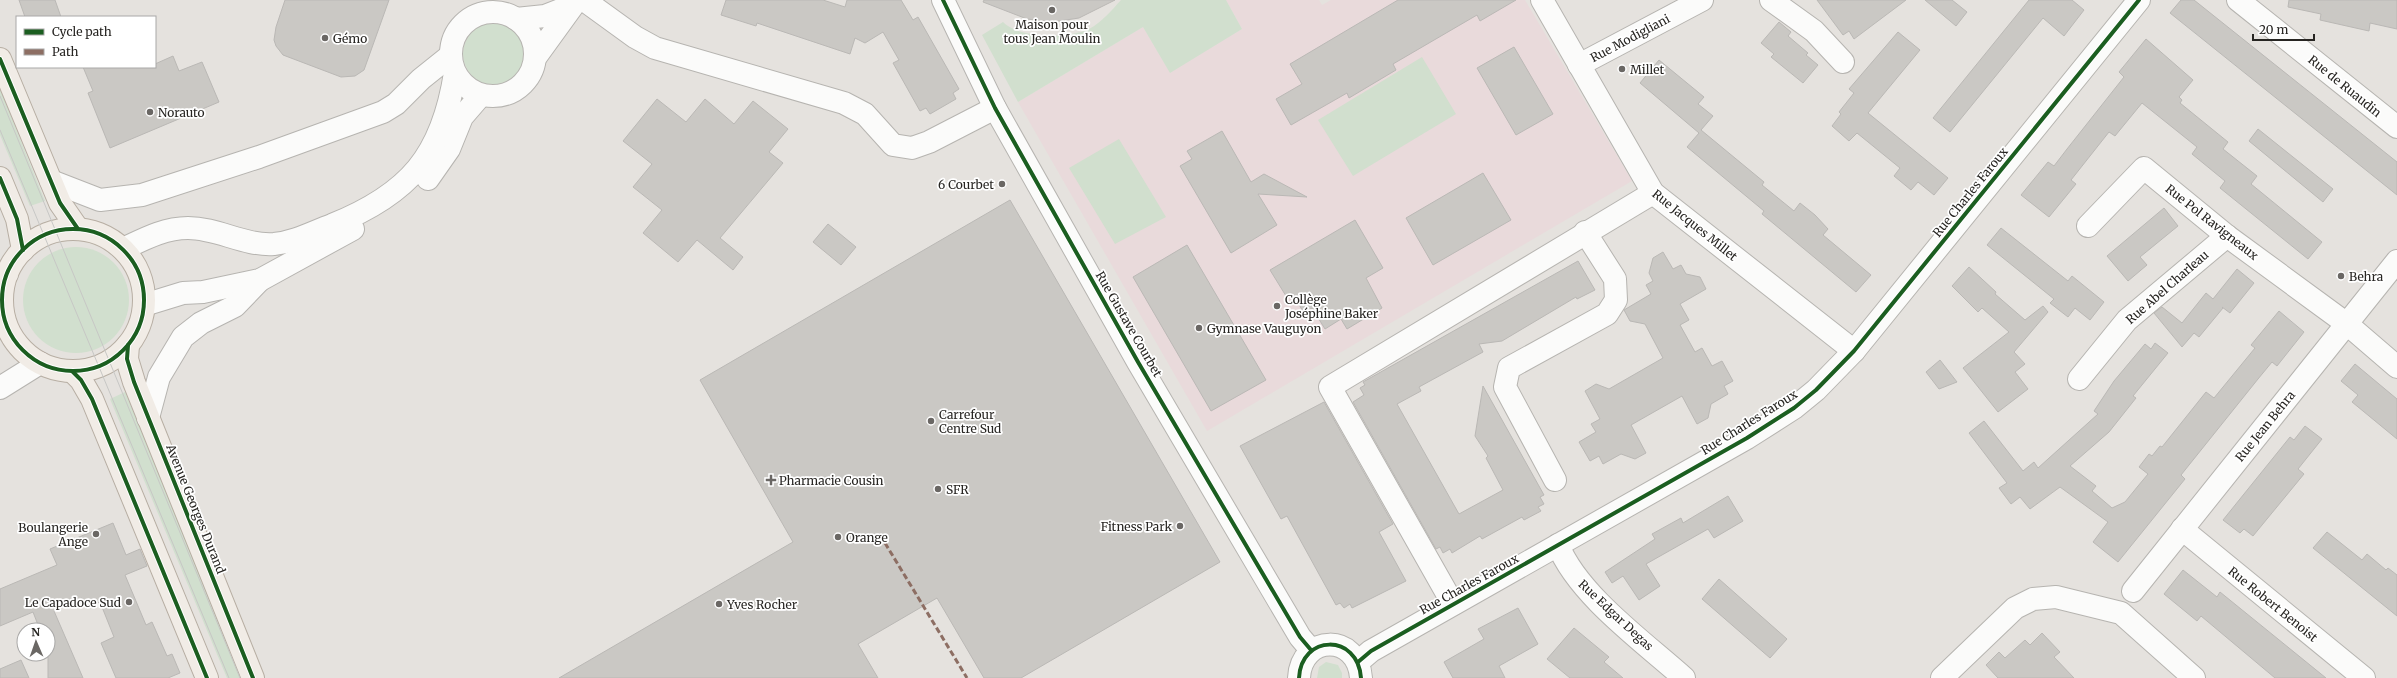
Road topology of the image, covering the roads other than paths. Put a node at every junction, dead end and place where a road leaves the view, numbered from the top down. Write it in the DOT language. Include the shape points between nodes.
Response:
graph roads {
  1 [pos="943,0"];
  2 [pos="1542,0"];
  3 [pos="1702,0"];
  4 [pos="1771,0"];
  5 [pos="2139,0"];
  6 [pos="2238,0"];
  7 [pos="578,2"];
  8 [pos="481,7"];
  9 [pos="516,19"];
  10 [pos="535,58"];
  11 [pos="0,59"];
  12 [pos="1843,62"];
  13 [pos="453,64"];
  14 [pos="1579,65"];
  15 [pos="481,95"];
  16 [pos="995,108"];
  17 [pos="2397,127"];
  18 [pos="0,178"];
  19 [pos="51,181"];
  20 [pos="1653,192"];
  21 [pos="2088,226"];
  22 [pos="78,229"];
  23 [pos="1585,232"];
  24 [pos="2227,236"];
  25 [pos="123,249"];
  26 [pos="23,250"];
  27 [pos="2397,261"];
  28 [pos="4,275"];
  29 [pos="260,280"];
  30 [pos="144,305"];
  31 [pos="2347,324"];
  32 [pos="128,346"];
  33 [pos="1854,351"];
  34 [pos="40,362"];
  35 [pos="2397,367"];
  36 [pos="72,371"];
  37 [pos="2079,379"];
  38 [pos="0,388"];
  39 [pos="148,418"];
  40 [pos="1555,480"];
  41 [pos="2182,529"];
  42 [pos="1558,545"];
  43 [pos="2133,591"];
  44 [pos="1453,604"];
  45 [pos="1311,650"];
  46 [pos="1359,670"];
  47 [pos="208,678"];
  48 [pos="253,678"];
  49 [pos="1298,678"];
  50 [pos="1684,678"];
  51 [pos="1942,678"];
  52 [pos="2194,678"];
  53 [pos="2364,678"];
  1 -- 16 [label="street, Rue Gustave Courbet"];
  2 -- 14 [label="street, Rue Jacques Millet"];
  3 -- 14 [label="street, Rue Modigliani"];
  4 -- 12 [label="street" via="1814,31"];
  5 -- 33 [label="street, Rue Charles Faroux"];
  6 -- 17 [label="street, Rue de Ruaudin"];
  7 -- 9 [label="street" via="545,16"];
  7 -- 10 [label="street"];
  7 -- 16 [label="street" via="655,48 844,103 865,114 893,144 912,148"];
  8 -- 9 [label="street"];
  8 -- 13 [label="street" via="453,40"];
  9 -- 10 [label="street" via="532,37"];
  10 -- 15 [label="street" via="528,79 513,92 496,96"];
  11 -- 19 [label="main road"];
  13 -- 15 [label="street" via="465,86"];
  13 -- 19 [label="street" via="421,79 396,104 383,112 259,158 142,195 100,200"];
  13 -- 25 [label="street" via="450,106 427,158 414,174 389,194 355,215 293,241 274,244 250,242 189,228 158,232"];
  14 -- 20 [label="street, Rue Jacques Millet"];
  15 -- 29 [label="street" via="462,117 449,149 431,177 403,200"];
  16 -- 45 [label="street, Rue Gustave Courbet" via="1138,362 1300,637"];
  18 -- 26 [label="main road" via="17,219"];
  19 -- 22 [label="main road" via="60,203"];
  20 -- 23 [label="street"];
  20 -- 33 [label="street, Rue Jacques Millet"];
  21 -- 24 [label="street, Rue Pol Ravigneaux" via="2144,168"];
  22 -- 25 [label="main road" via="105,236"];
  22 -- 26 [label="main road" via="47,234"];
  23 -- 40 [label="street" via="1614,279 1616,300 1607,314 1509,368 1505,387"];
  23 -- 44 [label="street" via="1330,387"];
  24 -- 31 [label="street, Rue Pol Ravigneaux"];
  24 -- 37 [label="street, Rue Abel Charleau" via="2127,320"];
  25 -- 30 [label="main road" via="132,259 140,275 144,289"];
  26 -- 28 [label="main road"];
  27 -- 31 [label="street, Rue Jean Behra"];
  28 -- 34 [label="main road" via="2,301 7,326 20,347"];
  29 -- 30 [label="street" via="203,292 183,293"];
  29 -- 39 [label="street" via="235,306 201,323 183,337 159,377"];
  30 -- 32 [label="main road" via="141,324"];
  31 -- 35 [label="street, Rue Pol Ravigneaux"];
  31 -- 41 [label="street, Rue Jean Behra"];
  32 -- 36 [label="main road" via="103,365"];
  32 -- 39 [label="main road, Avenue Georges Durand" via="127,359"];
  33 -- 42 [label="street, Rue Charles Faroux" via="1816,390 1794,408 1747,438"];
  34 -- 36 [label="main road"];
  34 -- 38 [label="street"];
  36 -- 47 [label="main road" via="81,380 92,399"];
  39 -- 48 [label="main road, Avenue Georges Durand"];
  41 -- 43 [label="street, Rue Jean Behra"];
  41 -- 53 [label="street, Rue Robert Benoist"];
  42 -- 44 [label="street, Rue Charles Faroux"];
  42 -- 50 [label="street, Rue Edgar Degas" via="1567,566 1582,585"];
  44 -- 46 [label="street, Rue Charles Faroux" via="1371,651"];
  45 -- 46 [label="street" via="1322,645 1345,648"];
  45 -- 49 [label="street" via="1299,668"];
  51 -- 52 [label="street" via="2015,608 2033,599 2056,597 2121,614"];
}
